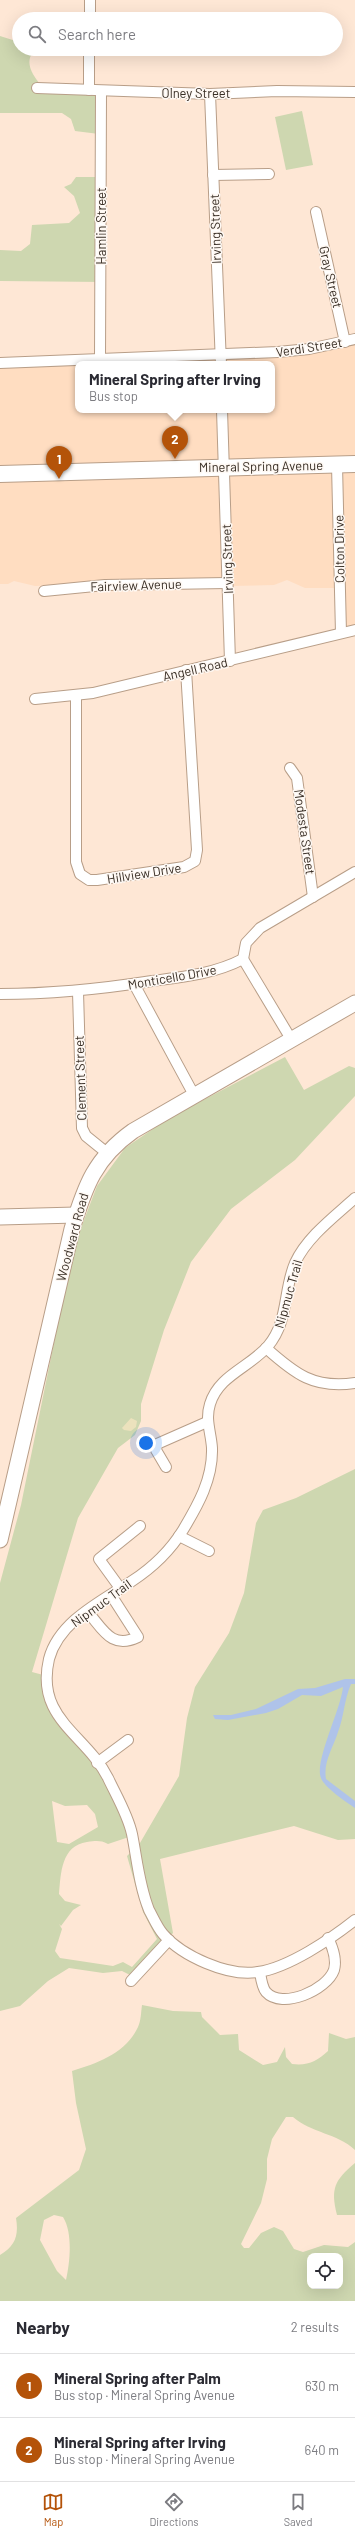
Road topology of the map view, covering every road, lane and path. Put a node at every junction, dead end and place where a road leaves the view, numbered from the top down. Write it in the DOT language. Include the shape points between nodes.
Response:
graph roads {
  1 [pos="90,0"];
  2 [pos="90,12"];
  3 [pos="90,56"];
  4 [pos="37,88"];
  5 [pos="89,90"];
  6 [pos="101,92"];
  7 [pos="355,92"];
  8 [pos="210,94"];
  9 [pos="269,174"];
  10 [pos="213,175"];
  11 [pos="316,212"];
  12 [pos="350,340"];
  13 [pos="100,360"];
  14 [pos="220,360"];
  15 [pos="0,363"];
  16 [pos="222,413"];
  17 [pos="355,464"];
  18 [pos="337,465"];
  19 [pos="224,467"];
  20 [pos="0,474"];
  21 [pos="227,583"];
  22 [pos="44,591"];
  23 [pos="355,630"];
  24 [pos="341,633"];
  25 [pos="230,661"];
  26 [pos="186,670"];
  27 [pos="76,696"];
  28 [pos="35,699"];
  29 [pos="290,768"];
  30 [pos="355,872"];
  31 [pos="313,897"];
  32 [pos="243,959"];
  33 [pos="134,984"];
  34 [pos="78,992"];
  35 [pos="0,994"];
  36 [pos="355,1003"];
  37 [pos="291,1039"];
  38 [pos="194,1095"];
  39 [pos="107,1153"];
  40 [pos="355,1198"];
  41 [pos="76,1215"];
  42 [pos="0,1217"];
  43 [pos="266,1348"];
  44 [pos="355,1383"];
  45 [pos="207,1422"];
  46 [pos="166,1467"];
  47 [pos="3,1514"];
  48 [pos="140,1526"];
  49 [pos="179,1536"];
  50 [pos="0,1540"];
  51 [pos="209,1551"];
  52 [pos="120,1588"];
  53 [pos="111,1595"];
  54 [pos="87,1611"];
  55 [pos="128,1740"];
  56 [pos="97,1763"];
  57 [pos="355,1920"];
  58 [pos="328,1938"];
  59 [pos="169,1940"];
  60 [pos="260,1972"];
  61 [pos="131,1981"];
  1 -- 2 [label="street"];
  3 -- 5 [label="street"];
  4 -- 5 [label="street, Olney Street"];
  5 -- 6 [label="street, Olney Street"];
  6 -- 8 [label="street, Olney Street"];
  6 -- 13 [label="street, Hamlin Street"];
  7 -- 8 [label="street, Olney Street" via="276,91"];
  8 -- 10 [label="street, Irving Street"];
  9 -- 10 [label="street"];
  10 -- 14 [label="street, Irving Street"];
  11 -- 12 [label="street, Gray Street"];
  12 -- 14 [label="street, Verdi Street" via="309,349"];
  13 -- 14 [label="street, Verdi Street"];
  13 -- 15 [label="street, Verdi Street"];
  16 -- 19 [label="street, Irving Street"];
  17 -- 18 [label="main road, Mineral Spring Avenue"];
  18 -- 19 [label="main road, Mineral Spring Avenue"];
  18 -- 24 [label="street, Colton Drive"];
  19 -- 20 [label="main road, Mineral Spring Avenue"];
  19 -- 21 [label="street, Irving Street"];
  21 -- 22 [label="street, Fairview Avenue" via="105,585"];
  21 -- 25 [label="street, Irving Street"];
  23 -- 24 [label="street, Angell Road"];
  24 -- 25 [label="street, Angell Road"];
  25 -- 26 [label="street, Angell Road"];
  26 -- 27 [label="street, Angell Road"];
  26 -- 27 [label="street, Hillview Drive" via="197,850 195,861 184,867 97,880 89,880 80,874 76,862"];
  27 -- 28 [label="street, Angell Road"];
  29 -- 31 [label="street, Modesta Street" via="297,778"];
  30 -- 31 [label="street"];
  31 -- 32 [label="street" via="260,928 246,943"];
  32 -- 33 [label="street, Monticello Drive" via="225,968 200,974"];
  32 -- 37 [label="street"];
  33 -- 34 [label="street, Monticello Drive"];
  33 -- 38 [label="street"];
  34 -- 35 [label="street, Monticello Drive"];
  34 -- 39 [label="street, Clement Street" via="82,1128 86,1136"];
  36 -- 37 [label="street, Woodward Road"];
  37 -- 38 [label="street, Woodward Road"];
  38 -- 39 [label="street, Woodward Road" via="133,1131"];
  39 -- 41 [label="street, Woodward Road" via="89,1178"];
  40 -- 43 [label="street, Nipmuc Trail" via="304,1247 293,1270 283,1319 276,1335"];
  41 -- 42 [label="street"];
  41 -- 47 [label="street, Woodward Road"];
  43 -- 44 [label="street" via="304,1378 329,1384"];
  43 -- 45 [label="street, Nipmuc Trail" via="219,1387 210,1404"];
  45 -- 46 [label="street" via="157,1444 156,1450"];
  45 -- 49 [label="street, Nipmuc Trail" via="212,1447 210,1473 201,1496"];
  47 -- 50 [label="street, Woodward Road"];
  48 -- 52 [label="street" via="99,1559"];
  49 -- 51 [label="street"];
  49 -- 52 [label="street, Nipmuc Trail" via="157,1562"];
  52 -- 53 [label="street, Nipmuc Trail"];
  53 -- 54 [label="street, Nipmuc Trail"];
  53 -- 54 [label="street" via="138,1636 127,1642 110,1638"];
  54 -- 56 [label="street, Nipmuc Trail" via="70,1625 55,1644 49,1661 47,1688 56,1713"];
  55 -- 56 [label="street"];
  56 -- 59 [label="street, Nipmuc Trail" via="106,1774 129,1825 138,1874 149,1909 160,1932"];
  57 -- 58 [label="street, Nipmuc Trail"];
  58 -- 60 [label="street, Nipmuc Trail" via="292,1960"];
  58 -- 60 [label="street" via="334,1950 334,1971 329,1980 311,1992 295,1998 272,1997 264,1989"];
  59 -- 60 [label="street, Nipmuc Trail" via="199,1960 215,1966 248,1973"];
  59 -- 61 [label="street"];
}
